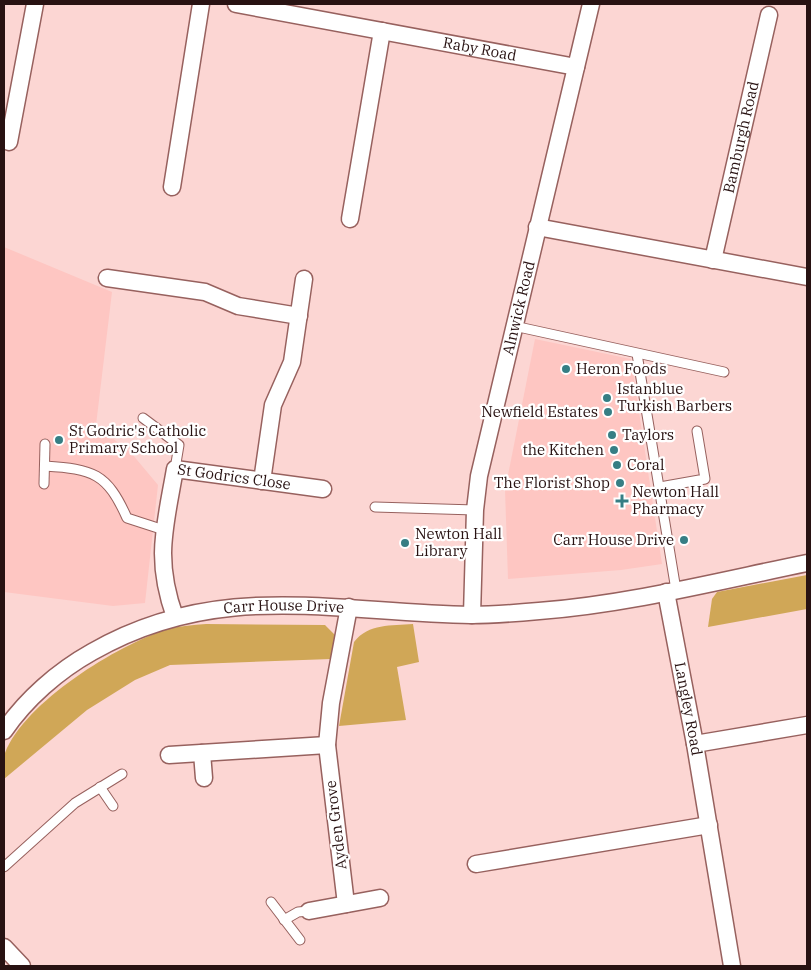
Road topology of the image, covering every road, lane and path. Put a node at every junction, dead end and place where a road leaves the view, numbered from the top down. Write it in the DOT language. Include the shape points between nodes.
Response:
graph roads {
  1 [pos="35,4"];
  2 [pos="201,4"];
  3 [pos="236,4"];
  4 [pos="591,4"];
  5 [pos="769,15"];
  6 [pos="382,31"];
  7 [pos="576,67"];
  8 [pos="8,131"];
  9 [pos="172,187"];
  10 [pos="350,219"];
  11 [pos="537,227"];
  12 [pos="713,260"];
  13 [pos="807,277"];
  14 [pos="107,278"];
  15 [pos="304,279"];
  16 [pos="299,316"];
  17 [pos="514,326"];
  18 [pos="637,354"];
  19 [pos="724,372"];
  20 [pos="143,418"];
  21 [pos="697,431"];
  22 [pos="45,444"];
  23 [pos="45,466"];
  24 [pos="175,470"];
  25 [pos="262,481"];
  26 [pos="44,484"];
  27 [pos="660,487"];
  28 [pos="323,489"];
  29 [pos="375,508"];
  30 [pos="475,510"];
  31 [pos="164,530"];
  32 [pos="807,563"];
  33 [pos="671,591"];
  34 [pos="349,607"];
  35 [pos="472,615"];
  36 [pos="176,617"];
  37 [pos="6,725"];
  38 [pos="807,725"];
  39 [pos="695,744"];
  40 [pos="327,745"];
  41 [pos="202,753"];
  42 [pos="169,754"];
  43 [pos="122,774"];
  44 [pos="204,778"];
  45 [pos="100,787"];
  46 [pos="113,806"];
  47 [pos="709,824"];
  48 [pos="476,864"];
  49 [pos="4,867"];
  50 [pos="380,898"];
  51 [pos="271,902"];
  52 [pos="346,904"];
  53 [pos="309,911"];
  54 [pos="284,920"];
  55 [pos="300,940"];
  56 [pos="4,947"];
  57 [pos="22,966"];
  58 [pos="732,966"];
  1 -- 8 [label="street"];
  2 -- 9 [label="street"];
  3 -- 6 [label="street, Raby Road"];
  4 -- 7 [label="street, Alnwick Road"];
  5 -- 12 [label="street, Bamburgh Road"];
  6 -- 7 [label="street, Raby Road"];
  6 -- 10 [label="street"];
  7 -- 11 [label="street, Alnwick Road"];
  11 -- 12 [label="street"];
  11 -- 17 [label="street, Alnwick Road"];
  12 -- 13 [label="street"];
  14 -- 16 [label="street" via="205,292 238,306"];
  15 -- 16 [label="street"];
  16 -- 25 [label="street" via="292,362 273,405"];
  17 -- 18 [label="lane"];
  17 -- 30 [label="street, Alnwick Road" via="479,476"];
  18 -- 19 [label="lane"];
  18 -- 27 [label="lane"];
  20 -- 24 [label="lane" via="179,445"];
  21 -- 27 [label="lane" via="705,479"];
  22 -- 23 [label="lane"];
  23 -- 26 [label="lane"];
  23 -- 31 [label="lane" via="71,468 99,476 116,494 127,518"];
  24 -- 25 [label="street, St Godrics Close"];
  24 -- 31 [label="street, St Godrics Close"];
  25 -- 28 [label="street, St Godrics Close"];
  27 -- 33 [label="lane"];
  29 -- 30 [label="lane"];
  30 -- 35 [label="street, Alnwick Road"];
  31 -- 36 [label="street, St Godrics Close" via="163,578"];
  32 -- 33 [label="street, Carr House Drive"];
  33 -- 35 [label="street, Carr House Drive" via="541,611"];
  33 -- 39 [label="street, Langley Road"];
  34 -- 35 [label="street, Carr House Drive"];
  34 -- 36 [label="street, Carr House Drive" via="230,606"];
  34 -- 40 [label="street, Ayden Grove" via="331,703"];
  36 -- 37 [label="street, Carr House Drive" via="124,634 80,659 51,680"];
  38 -- 39 [label="street"];
  39 -- 47 [label="street, Langley Road"];
  40 -- 41 [label="street"];
  40 -- 52 [label="street, Ayden Grove"];
  41 -- 42 [label="street"];
  41 -- 44 [label="street"];
  43 -- 45 [label="lane"];
  45 -- 46 [label="lane"];
  45 -- 49 [label="lane" via="75,803"];
  47 -- 48 [label="street"];
  47 -- 58 [label="street, Langley Road"];
  50 -- 52 [label="street"];
  51 -- 54 [label="lane"];
  52 -- 53 [label="street"];
  53 -- 54 [label="lane" via="298,912"];
  54 -- 55 [label="lane"];
  56 -- 57 [label="street"];
}
